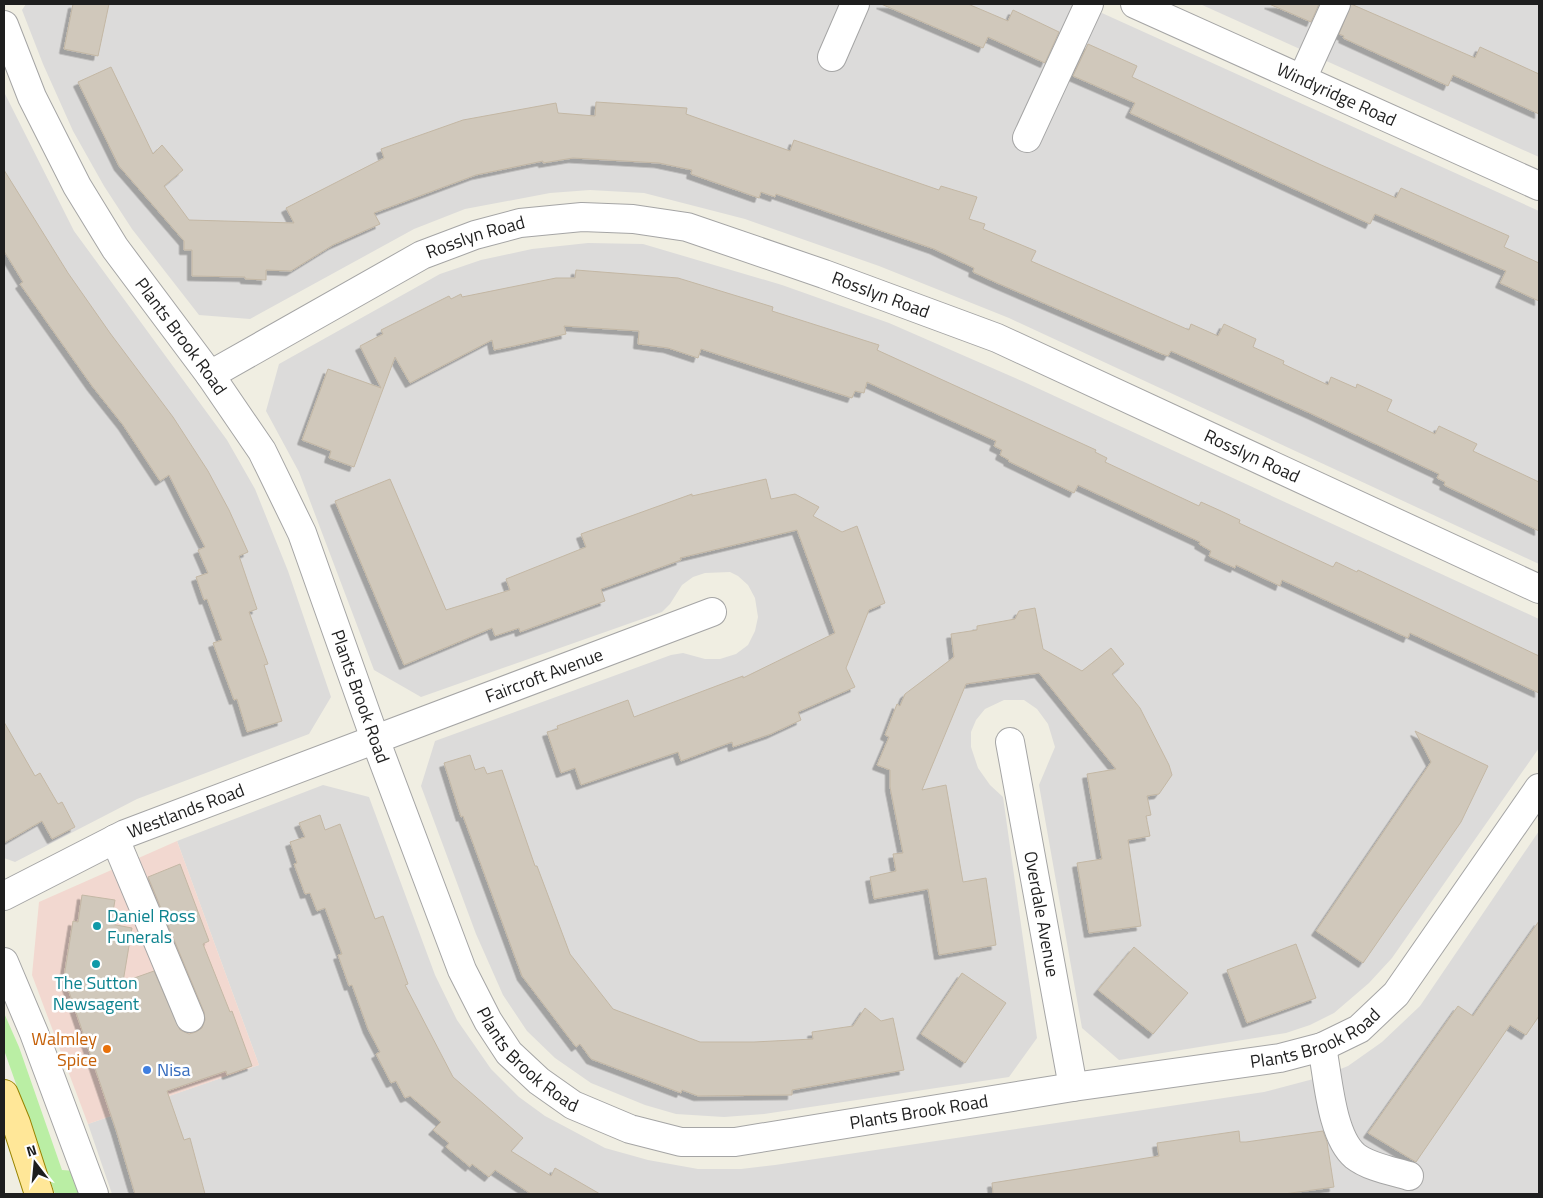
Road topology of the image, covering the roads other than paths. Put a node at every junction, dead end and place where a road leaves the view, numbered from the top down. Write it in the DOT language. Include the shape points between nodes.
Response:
graph roads {
  1 [pos="855,4"];
  2 [pos="1089,4"];
  3 [pos="1135,4"];
  4 [pos="1336,4"];
  5 [pos="4,25"];
  6 [pos="832,57"];
  7 [pos="1302,79"];
  8 [pos="1027,138"];
  9 [pos="1539,186"];
  10 [pos="210,375"];
  11 [pos="1539,589"];
  12 [pos="712,612"];
  13 [pos="375,739"];
  14 [pos="1010,742"];
  15 [pos="1539,788"];
  16 [pos="116,839"];
  17 [pos="4,896"];
  18 [pos="4,962"];
  19 [pos="190,1018"];
  20 [pos="1322,1047"];
  21 [pos="1073,1087"];
  22 [pos="4,1094"];
  23 [pos="1409,1176"];
  24 [pos="39,1194"];
  25 [pos="94,1194"];
  1 -- 6 [label="street"];
  2 -- 8 [label="street"];
  3 -- 7 [label="street, Windyridge Road"];
  4 -- 7 [label="street"];
  5 -- 10 [label="street, Plants Brook Road" via="32,97 76,186 115,248"];
  7 -- 9 [label="street, Windyridge Road"];
  10 -- 11 [label="street, Rosslyn Road" via="422,255 475,235 520,223 582,217 633,218 687,227 997,338"];
  10 -- 13 [label="street, Plants Brook Road" via="262,451 302,533"];
  12 -- 13 [label="street, Faircroft Avenue"];
  13 -- 16 [label="street, Westlands Road"];
  13 -- 21 [label="street, Plants Brook Road" via="462,970 488,1020 509,1053 539,1082 573,1105 630,1129 681,1142 735,1142"];
  14 -- 21 [label="street, Overdale Avenue"];
  15 -- 20 [label="street, Plants Brook Road" via="1396,994 1359,1029"];
  16 -- 17 [label="street, Westlands Road"];
  16 -- 19 [label="street"];
  18 -- 25 [label="street"];
  20 -- 21 [label="street, Plants Brook Road" via="1280,1058"];
  20 -- 23 [label="street" via="1339,1133 1355,1155"];
  22 -- 24 [label="main road"];
}
